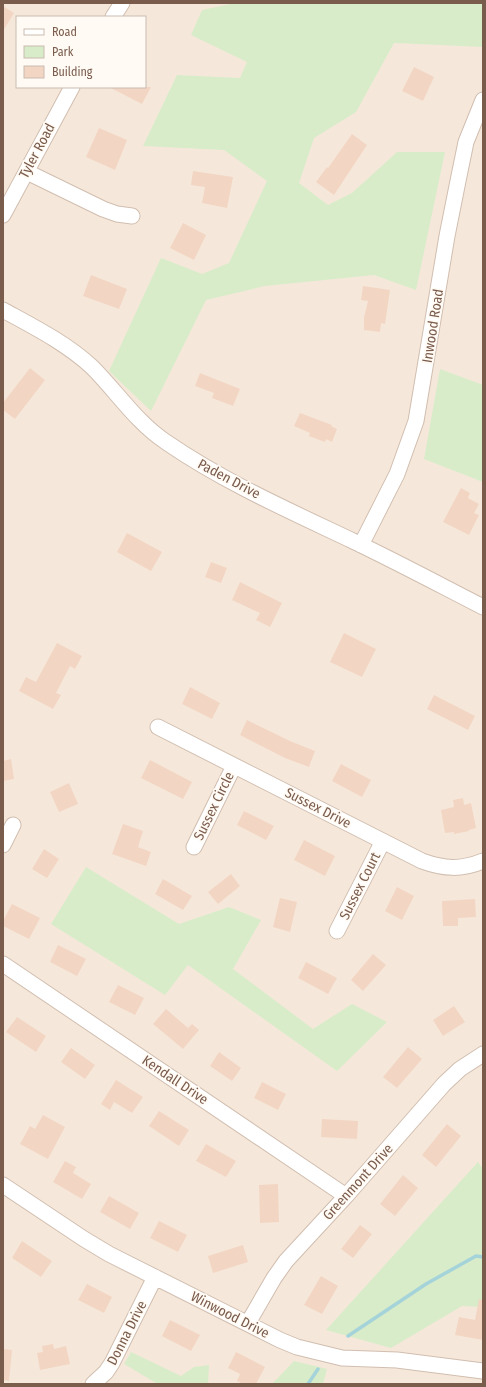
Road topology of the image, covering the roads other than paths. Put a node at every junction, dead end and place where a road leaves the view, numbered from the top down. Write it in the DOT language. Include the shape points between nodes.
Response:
graph roads {
  1 [pos="122,3"];
  2 [pos="114,16"];
  3 [pos="71,88"];
  4 [pos="483,100"];
  5 [pos="27,172"];
  6 [pos="3,216"];
  7 [pos="132,216"];
  8 [pos="3,310"];
  9 [pos="361,545"];
  10 [pos="483,607"];
  11 [pos="158,727"];
  12 [pos="234,766"];
  13 [pos="13,825"];
  14 [pos="384,841"];
  15 [pos="3,844"];
  16 [pos="194,847"];
  17 [pos="483,861"];
  18 [pos="337,931"];
  19 [pos="3,964"];
  20 [pos="483,1054"];
  21 [pos="3,1185"];
  22 [pos="346,1196"];
  23 [pos="155,1277"];
  24 [pos="248,1323"];
  25 [pos="483,1371"];
  26 [pos="93,1384"];
  1 -- 2 [label="street"];
  3 -- 5 [label="street, Tyler Road"];
  4 -- 9 [label="street, Inwood Road" via="466,142 447,236 416,421 398,474"];
  5 -- 6 [label="street, Tyler Road"];
  5 -- 7 [label="street" via="103,209"];
  8 -- 9 [label="street, Paden Drive" via="75,353 151,432 178,450 265,499"];
  9 -- 10 [label="street, Paden Drive"];
  11 -- 12 [label="street, Sussex Drive"];
  12 -- 14 [label="street, Sussex Drive"];
  12 -- 16 [label="street, Sussex Circle"];
  13 -- 15 [label="street"];
  14 -- 17 [label="street, Sussex Drive" via="422,861 447,868 460,868"];
  14 -- 18 [label="street, Sussex Court"];
  19 -- 22 [label="street, Kendall Drive"];
  20 -- 22 [label="street, Greenmont Drive" via="460,1069 444,1084"];
  21 -- 23 [label="street, Winwood Drive" via="84,1239"];
  22 -- 24 [label="street, Greenmont Drive" via="286,1261 267,1288"];
  23 -- 24 [label="street, Winwood Drive"];
  23 -- 26 [label="street, Donna Drive" via="112,1363"];
  24 -- 25 [label="street, Winwood Drive" via="297,1347 336,1356 397,1360"];
}
